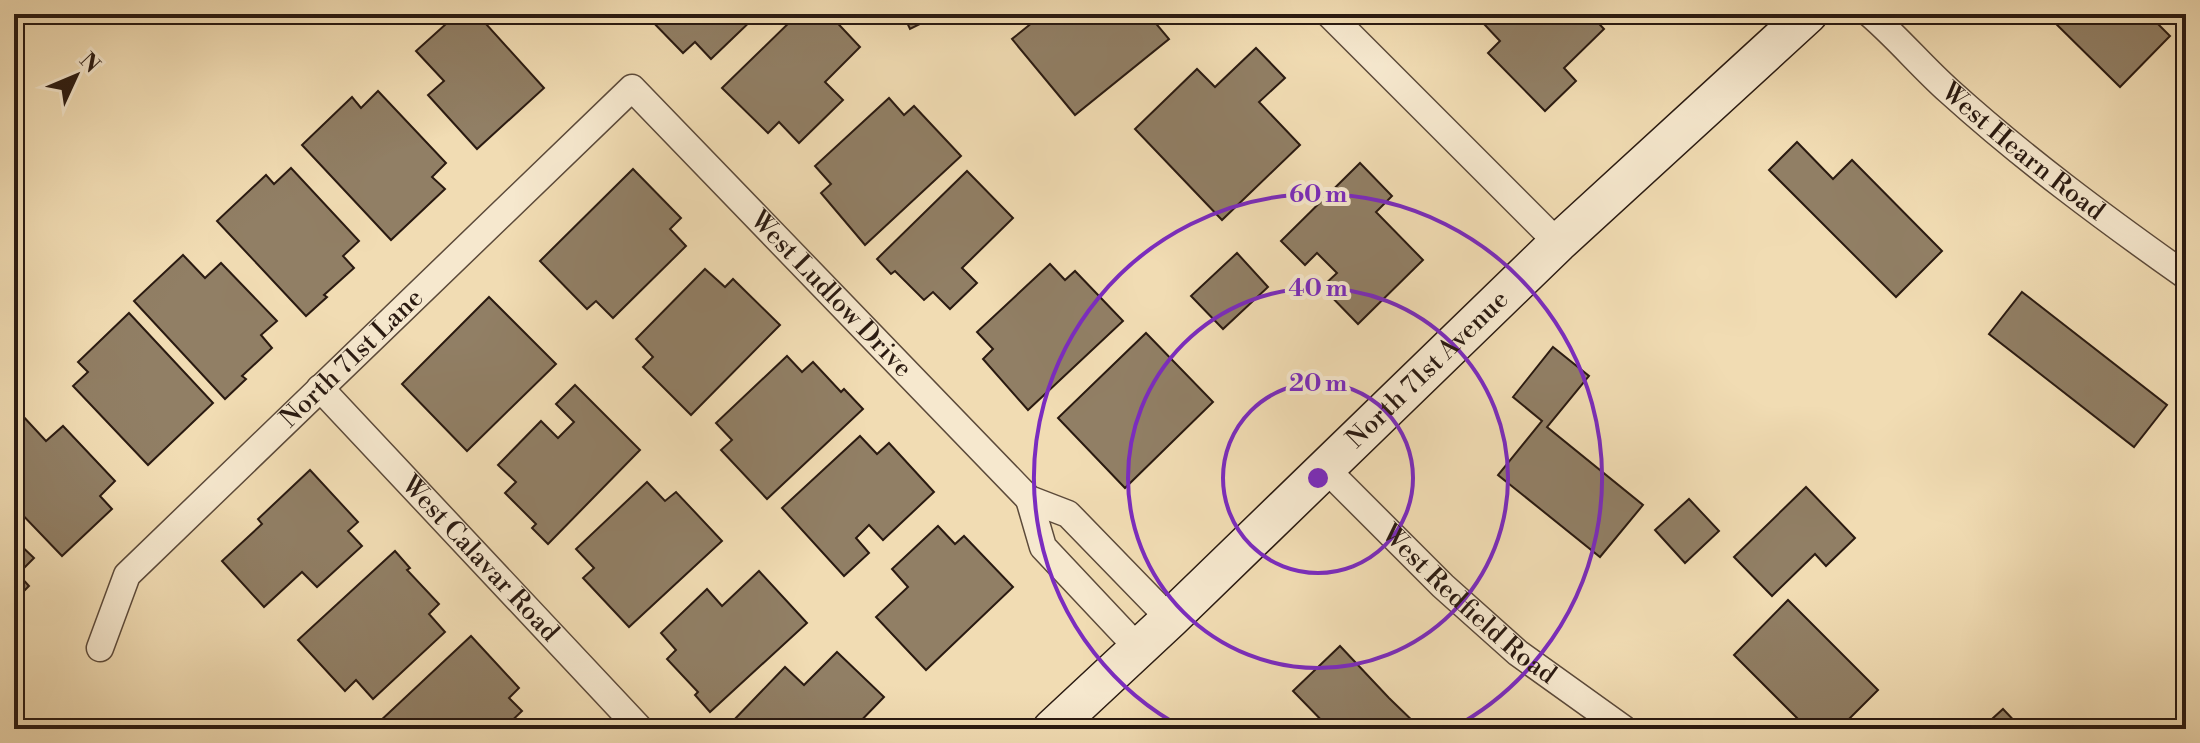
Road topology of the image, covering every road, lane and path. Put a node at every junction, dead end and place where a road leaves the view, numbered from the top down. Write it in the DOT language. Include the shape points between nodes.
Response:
graph roads {
  1 [pos="1329,14"];
  2 [pos="1808,14"];
  3 [pos="1870,14"];
  4 [pos="632,88"];
  5 [pos="1558,243"];
  6 [pos="2186,276"];
  7 [pos="320,388"];
  8 [pos="1324,467"];
  9 [pos="1029,499"];
  10 [pos="1102,546"];
  11 [pos="1071,577"];
  12 [pos="1170,619"];
  13 [pos="100,648"];
  14 [pos="1138,648"];
  15 [pos="640,729"];
  16 [pos="1052,729"];
  17 [pos="1624,729"];
  1 -- 5 [label="street"];
  2 -- 5 [label="street, North 71st Avenue"];
  3 -- 6 [label="street, West Hearn Road" via="2020,150"];
  4 -- 7 [label="street, North 71st Lane"];
  4 -- 9 [label="street, West Ludlow Drive"];
  5 -- 8 [label="street, North 71st Avenue"];
  7 -- 13 [label="street, North 71st Lane" via="127,575"];
  7 -- 15 [label="street, West Calavar Road"];
  8 -- 12 [label="street, North 71st Avenue"];
  8 -- 17 [label="street, West Redfield Road" via="1518,653"];
  9 -- 10 [label="street, West Ludlow Drive" via="1068,514"];
  9 -- 11 [label="street, West Ludlow Drive" via="1043,547"];
  10 -- 11 [label="street"];
  10 -- 12 [label="street, West Ludlow Drive"];
  11 -- 14 [label="street, West Ludlow Drive"];
  12 -- 14 [label="street, North 71st Avenue"];
  14 -- 16 [label="street, North 71st Avenue"];
}
